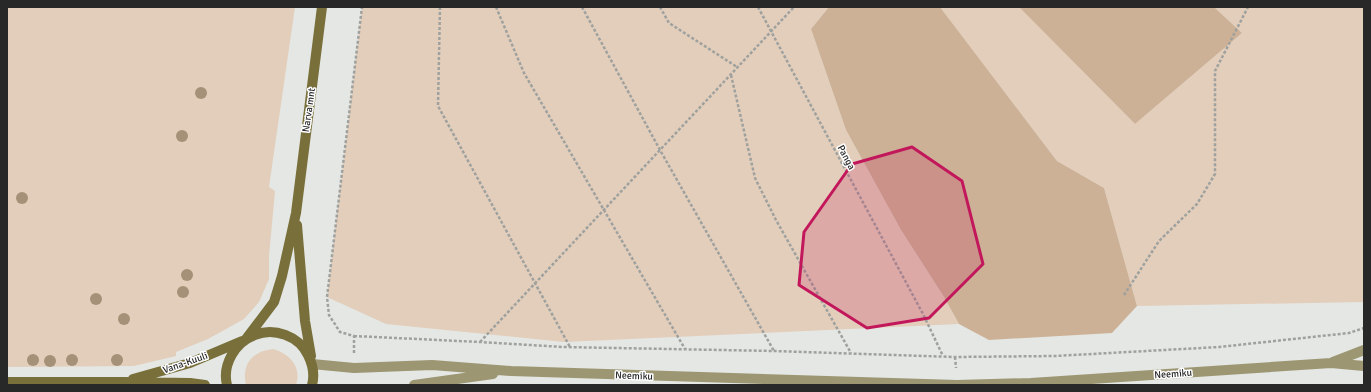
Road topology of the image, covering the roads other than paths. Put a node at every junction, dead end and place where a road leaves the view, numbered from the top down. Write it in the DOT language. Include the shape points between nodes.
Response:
graph roads {
  1 [pos="322,7"];
  2 [pos="296,213"];
  3 [pos="246,339"];
  4 [pos="1364,350"];
  5 [pos="1331,363"];
  6 [pos="312,364"];
  7 [pos="1364,366"];
  8 [pos="511,371"];
  9 [pos="7,382"];
  10 [pos="123,382"];
  11 [pos="205,385"];
  12 [pos="227,385"];
  13 [pos="312,385"];
  14 [pos="414,385"];
  1 -- 2 [label="main road, Narva mnt"];
  2 -- 3 [label="main road, Narva mnt" via="274,302"];
  2 -- 6 [label="main road, Narva mnt" via="305,321"];
  3 -- 6 [label="main road, Vana-Kuuli" via="255,334 269,332 283,334 296,340 306,351"];
  3 -- 10 [label="main road, Vana-Kuuli" via="190,363"];
  3 -- 12 [label="main road, Narva mnt" via="232,353 227,366"];
  4 -- 5 [label="street, Neemiku"];
  5 -- 7 [label="street, Neemiku"];
  5 -- 8 [label="street, Neemiku" via="1031,383 957,385"];
  6 -- 8 [label="street, Neemiku" via="354,368 432,365"];
  6 -- 13 [label="main road, Narva mnt"];
  8 -- 14 [label="street, Neemiku"];
  9 -- 10 [label="main road, Vana-Kuuli"];
  10 -- 11 [label="main road, Vana-Kuuli"];
}
